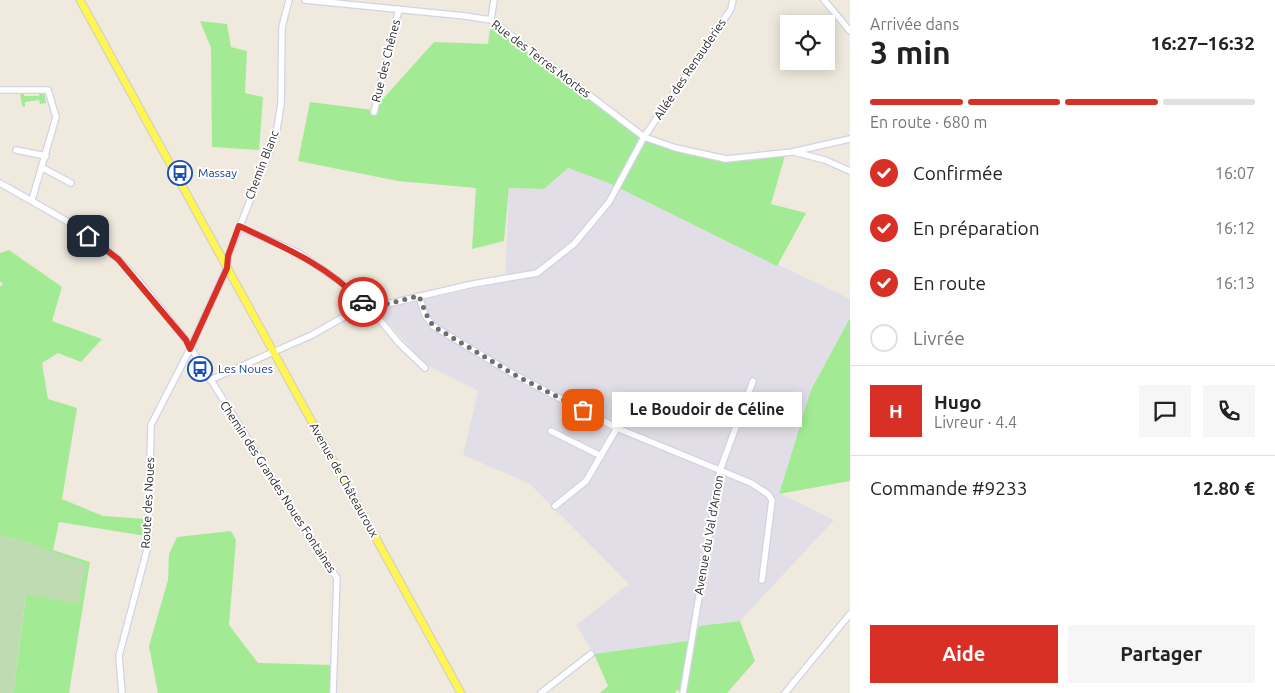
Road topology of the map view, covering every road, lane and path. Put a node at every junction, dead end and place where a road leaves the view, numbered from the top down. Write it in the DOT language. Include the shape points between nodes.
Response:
graph roads {
  1 [pos="80,0"];
  2 [pos="289,0"];
  3 [pos="305,0"];
  4 [pos="494,0"];
  5 [pos="733,0"];
  6 [pos="824,0"];
  7 [pos="337,1"];
  8 [pos="399,9"];
  9 [pos="491,20"];
  10 [pos="850,31"];
  11 [pos="0,90"];
  12 [pos="374,112"];
  13 [pos="644,137"];
  14 [pos="850,139"];
  15 [pos="16,150"];
  16 [pos="792,152"];
  17 [pos="46,156"];
  18 [pos="42,168"];
  19 [pos="850,171"];
  20 [pos="0,183"];
  21 [pos="71,183"];
  22 [pos="32,200"];
  23 [pos="239,226"];
  24 [pos="227,268"];
  25 [pos="419,296"];
  26 [pos="370,308"];
  27 [pos="190,349"];
  28 [pos="273,352"];
  29 [pos="425,368"];
  30 [pos="210,380"];
  31 [pos="753,381"];
  32 [pos="617,428"];
  33 [pos="551,431"];
  34 [pos="601,456"];
  35 [pos="720,470"];
  36 [pos="555,506"];
  37 [pos="762,580"];
  38 [pos="850,614"];
  39 [pos="591,654"];
  40 [pos="122,693"];
  41 [pos="333,693"];
  42 [pos="460,693"];
  43 [pos="541,693"];
  44 [pos="683,693"];
  45 [pos="784,693"];
  1 -- 24 [label="main road, Avenue de Châteauroux"];
  2 -- 23 [label="street, Chemin Blanc" via="282,26 281,104 276,135"];
  3 -- 7 [label="street, Rue des Terres Mortes"];
  4 -- 9 [label="street"];
  5 -- 13 [label="street, Allée des Renauderies" via="731,9"];
  6 -- 10 [label="street"];
  7 -- 8 [label="street, Rue des Terres Mortes"];
  8 -- 9 [label="street, Rue des Terres Mortes"];
  8 -- 12 [label="street, Rue des Chênes"];
  9 -- 13 [label="street, Rue des Terres Mortes"];
  11 -- 17 [label="street" via="48,90 56,117"];
  13 -- 16 [label="street, Rue des Terres Mortes" via="704,156 726,158"];
  13 -- 25 [label="street, Allée des Renauderies" via="609,202 574,244 538,273"];
  14 -- 16 [label="street"];
  15 -- 17 [label="street"];
  16 -- 19 [label="street" via="826,160"];
  17 -- 18 [label="street"];
  18 -- 21 [label="street"];
  18 -- 22 [label="street"];
  20 -- 22 [label="street, Chemin des Grandes Noues Fontaines"];
  22 -- 27 [label="street, Chemin des Grandes Noues Fontaines" via="72,224 118,259"];
  23 -- 24 [label="street, Chemin Blanc"];
  23 -- 26 [label="street" via="313,261"];
  24 -- 27 [label="street, Route des Noues"];
  24 -- 28 [label="main road, Avenue de Châteauroux"];
  25 -- 26 [label="street, Allée des Renauderies"];
  25 -- 32 [label="street" via="433,326 515,375"];
  26 -- 28 [label="street, Allée des Renauderies"];
  26 -- 29 [label="street" via="399,344"];
  27 -- 30 [label="street, Chemin des Grandes Noues Fontaines"];
  27 -- 40 [label="street, Route des Noues" via="151,425 148,546 119,656"];
  28 -- 30 [label="street, Allée des Renauderies"];
  28 -- 42 [label="main road, Avenue de Châteauroux"];
  30 -- 41 [label="street, Chemin des Grandes Noues Fontaines" via="337,578"];
  31 -- 35 [label="street, Avenue du Val d’Arnon"];
  32 -- 34 [label="street"];
  32 -- 35 [label="street"];
  33 -- 34 [label="street"];
  34 -- 36 [label="street" via="586,481"];
  35 -- 37 [label="street" via="751,483 772,500"];
  35 -- 44 [label="street, Avenue du Val d’Arnon"];
  38 -- 45 [label="street"];
  39 -- 43 [label="street"];
}
